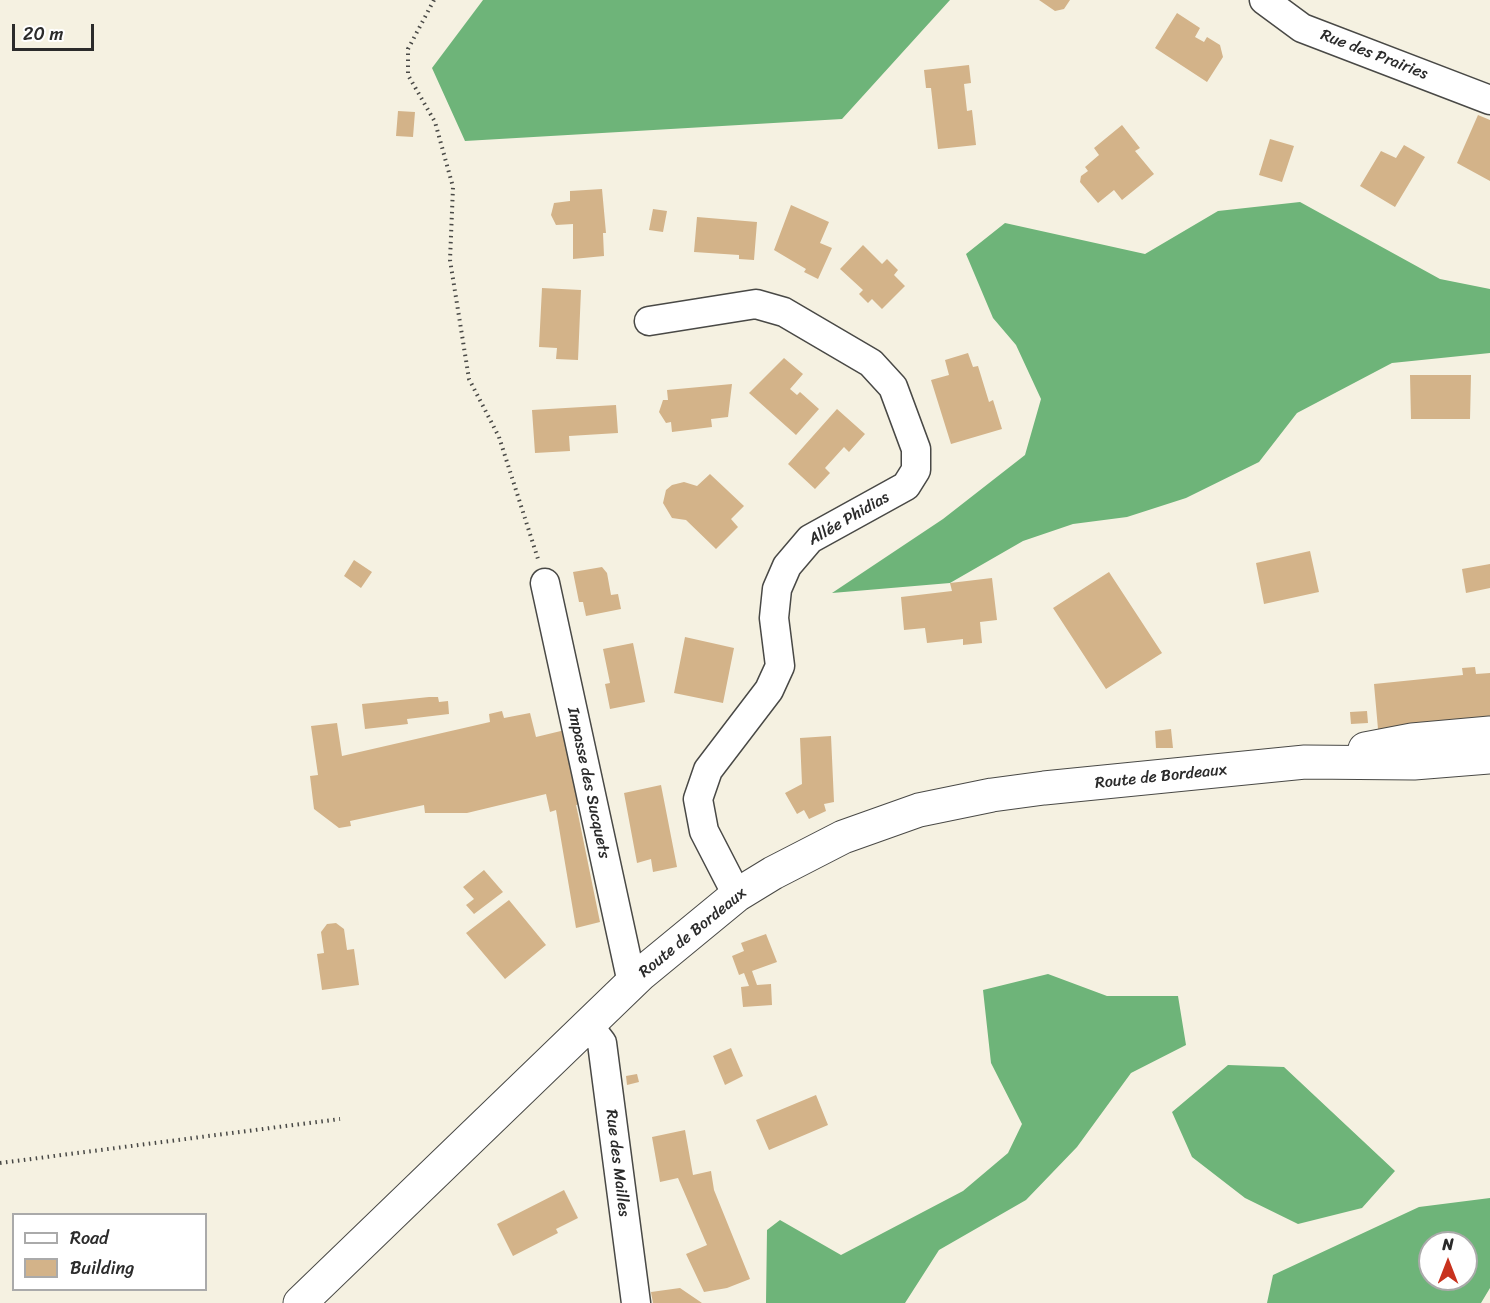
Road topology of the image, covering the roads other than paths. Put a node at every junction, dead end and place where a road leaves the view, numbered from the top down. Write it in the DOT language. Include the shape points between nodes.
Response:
graph roads {
  1 [pos="1264,0"];
  2 [pos="1490,100"];
  3 [pos="649,321"];
  4 [pos="545,583"];
  5 [pos="1490,733"];
  6 [pos="1490,745"];
  7 [pos="1490,757"];
  8 [pos="1305,762"];
  9 [pos="737,895"];
  10 [pos="632,983"];
  11 [pos="589,1026"];
  12 [pos="300,1303"];
  13 [pos="636,1303"];
  1 -- 2 [label="street, Rue des Prairies" via="1302,28"];
  3 -- 9 [label="street, Allée Phidias" via="756,304 784,312 871,363 893,387 916,449 916,470 906,486 810,539 787,566 777,589 774,618 780,666 769,690 708,770 698,799 704,831"];
  4 -- 10 [label="street, Impasse des Sucquets"];
  5 -- 8 [label="main road, Route de Bordeaux" via="1412,740"];
  6 -- 8 [label="main road"];
  7 -- 8 [label="main road, Route de Bordeaux" via="1414,763"];
  8 -- 9 [label="main road, Route de Bordeaux" via="946,803 843,837"];
  9 -- 10 [label="main road, Route de Bordeaux"];
  10 -- 11 [label="main road, Route de Bordeaux"];
  11 -- 12 [label="main road, Route de Bordeaux"];
  11 -- 13 [label="street, Rue des Mailles" via="602,1043"];
}
